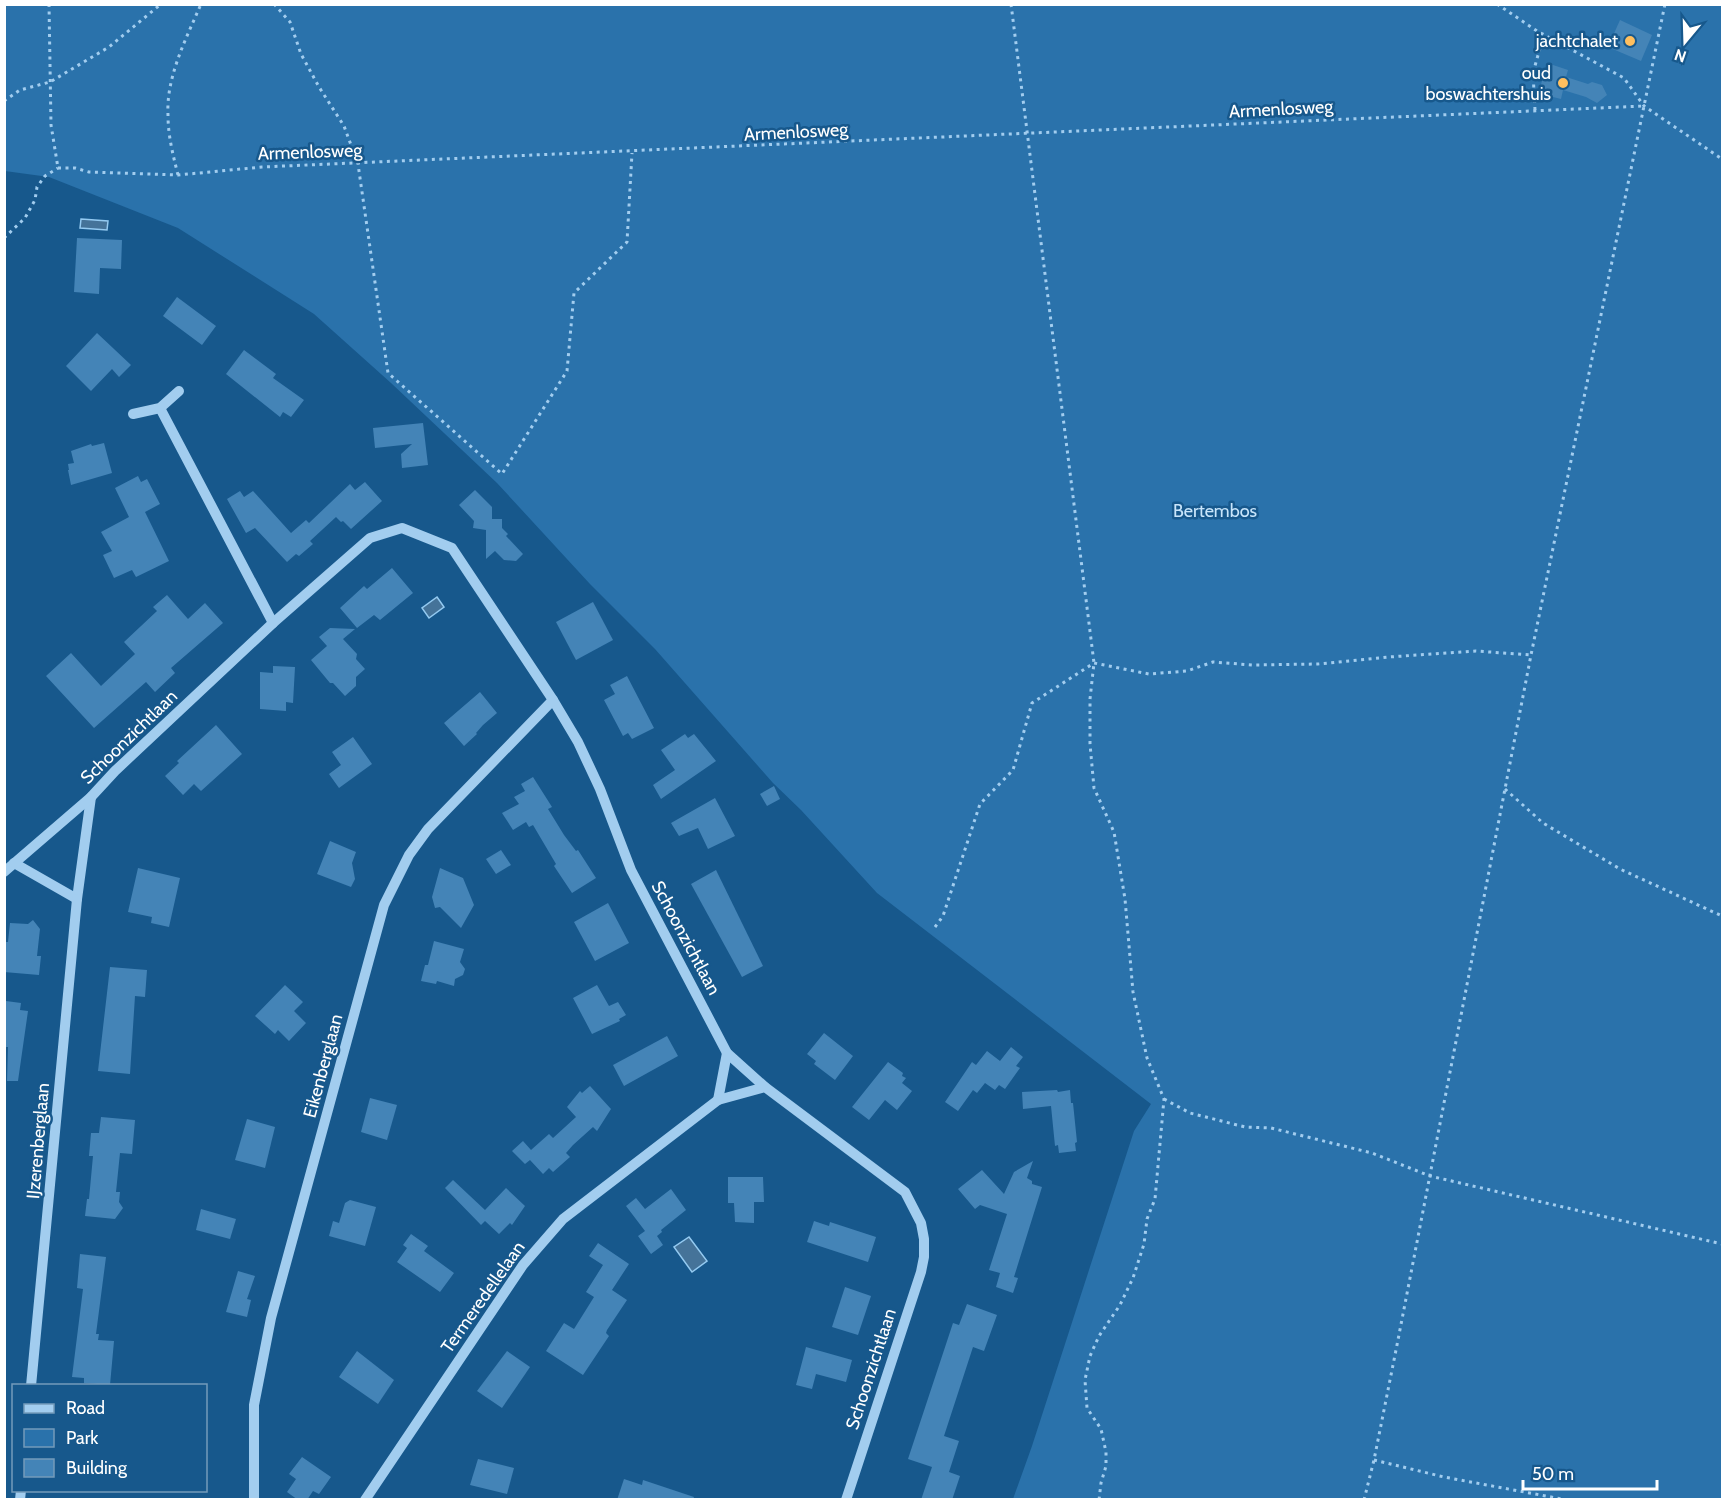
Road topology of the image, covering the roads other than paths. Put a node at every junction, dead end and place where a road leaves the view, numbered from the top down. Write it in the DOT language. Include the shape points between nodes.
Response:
graph roads {
  1 [pos="179,391"];
  2 [pos="160,408"];
  3 [pos="134,414"];
  4 [pos="273,623"];
  5 [pos="553,700"];
  6 [pos="91,797"];
  7 [pos="14,863"];
  8 [pos="4,872"];
  9 [pos="77,899"];
  10 [pos="728,1053"];
  11 [pos="765,1087"];
  12 [pos="718,1100"];
  13 [pos="31,1384"];
  14 [pos="254,1500"];
  15 [pos="364,1500"];
  16 [pos="846,1500"];
  1 -- 2 [label="street"];
  2 -- 3 [label="street"];
  2 -- 4 [label="street"];
  4 -- 5 [label="street, Schoonzichtlaan" via="370,538 402,528 452,548"];
  4 -- 6 [label="street, Schoonzichtlaan"];
  5 -- 10 [label="street, Schoonzichtlaan" via="600,789 631,870"];
  5 -- 14 [label="street, Eikenberglaan" via="428,829 409,855 384,905 271,1318 254,1406"];
  6 -- 7 [label="street, Schoonzichtlaan"];
  6 -- 9 [label="street, IJzerenberglaan"];
  7 -- 8 [label="street, Schoonzichtlaan"];
  7 -- 9 [label="street"];
  9 -- 13 [label="street, IJzerenberglaan"];
  10 -- 11 [label="street, Schoonzichtlaan"];
  10 -- 12 [label="street"];
  11 -- 12 [label="street, Termeredellelaan"];
  11 -- 16 [label="street, Schoonzichtlaan" via="905,1192 921,1223 921,1272"];
  12 -- 15 [label="street, Termeredellelaan" via="563,1219 522,1265"];
}
